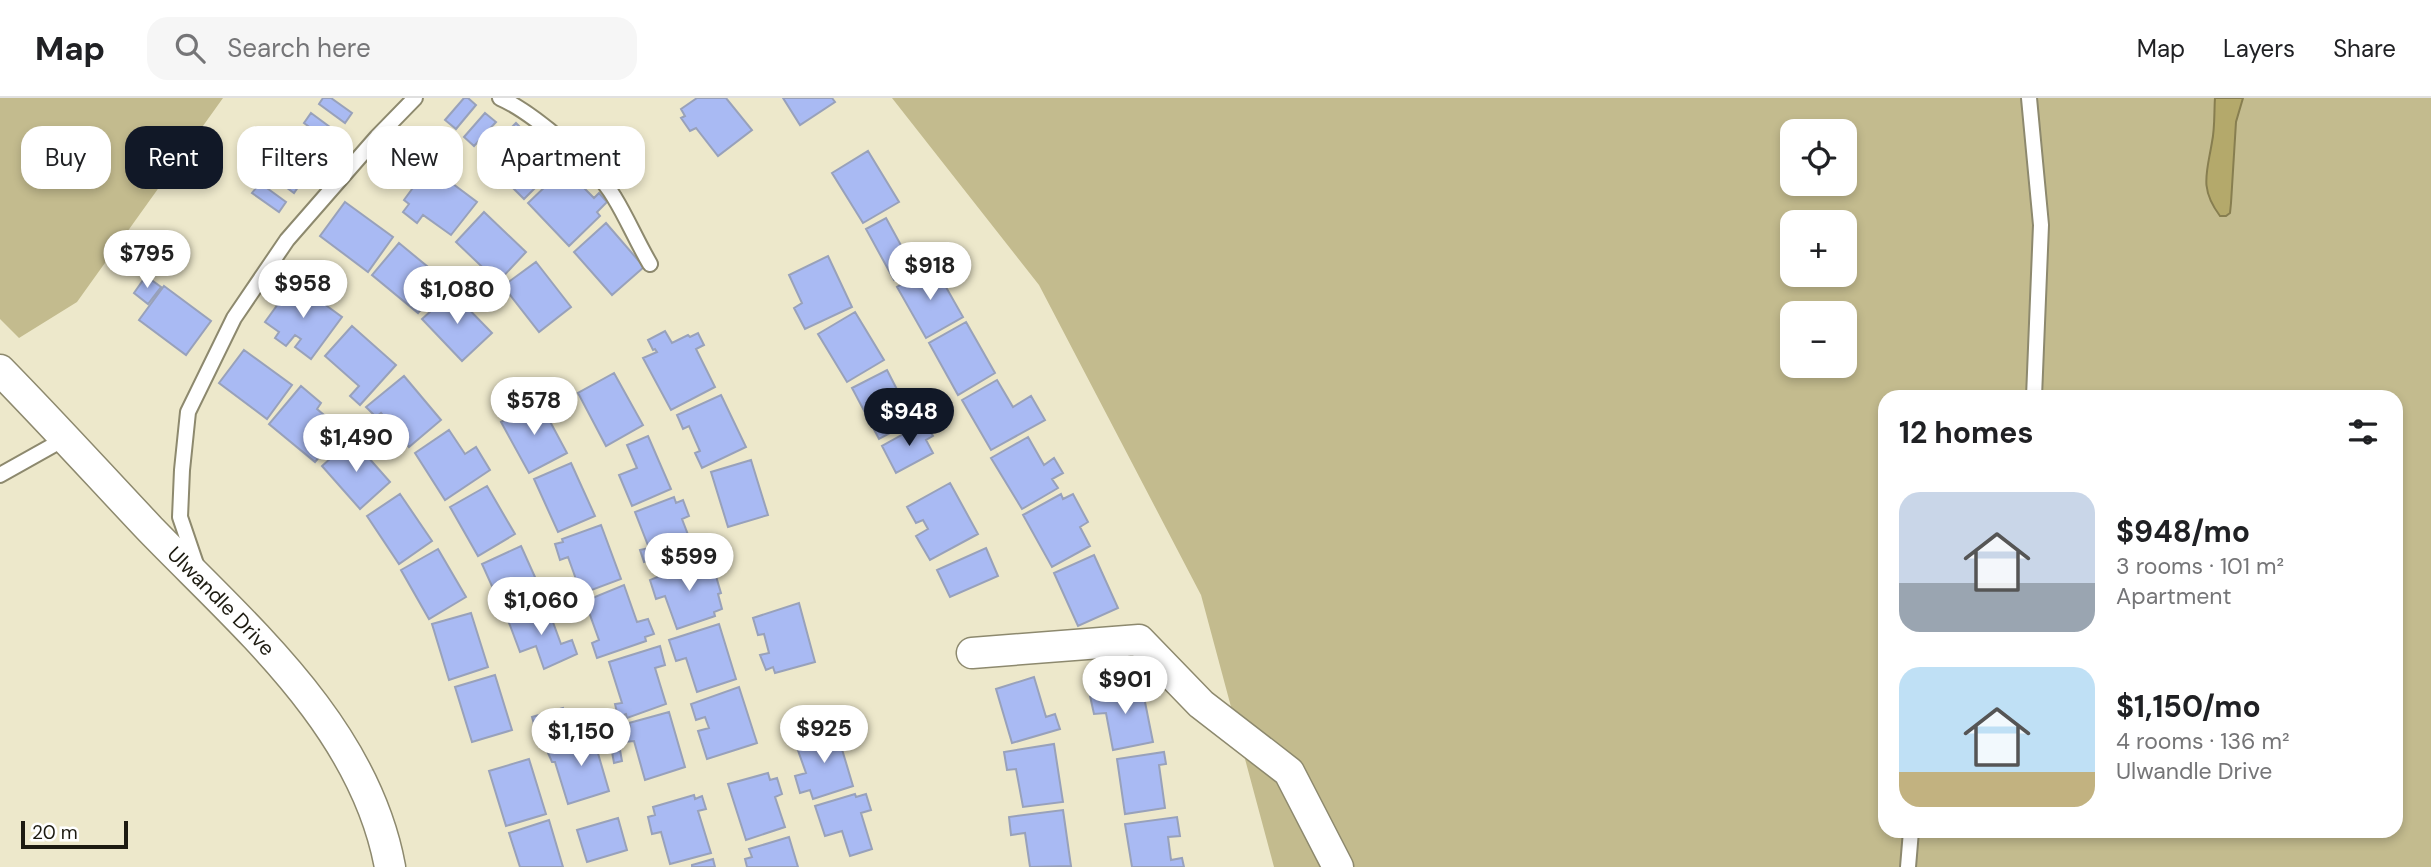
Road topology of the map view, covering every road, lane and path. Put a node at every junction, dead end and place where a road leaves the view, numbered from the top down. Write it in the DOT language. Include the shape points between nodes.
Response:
graph roads {
  1 [pos="415,98"];
  2 [pos="500,98"];
  3 [pos="2029,98"];
  4 [pos="650,264"];
  5 [pos="0,370"];
  6 [pos="2034,390"];
  7 [pos="66,438"];
  8 [pos="0,475"];
  9 [pos="203,583"];
  10 [pos="972,653"];
  11 [pos="1910,838"];
  12 [pos="390,867"];
  13 [pos="1338,867"];
  14 [pos="1908,867"];
  1 -- 9 [label="lane" via="287,240 234,318 188,412 180,517"];
  2 -- 4 [label="lane" via="517,105 594,172 614,195"];
  3 -- 6 [label="lane" via="2041,225"];
  5 -- 7 [label="street, Ulwandle Drive"];
  7 -- 8 [label="lane"];
  7 -- 9 [label="street, Ulwandle Drive"];
  9 -- 12 [label="street, Ulwandle Drive" via="289,673 339,741 373,806"];
  10 -- 13 [label="street" via="1139,640 1201,704 1289,772"];
  11 -- 14 [label="lane"];
}
